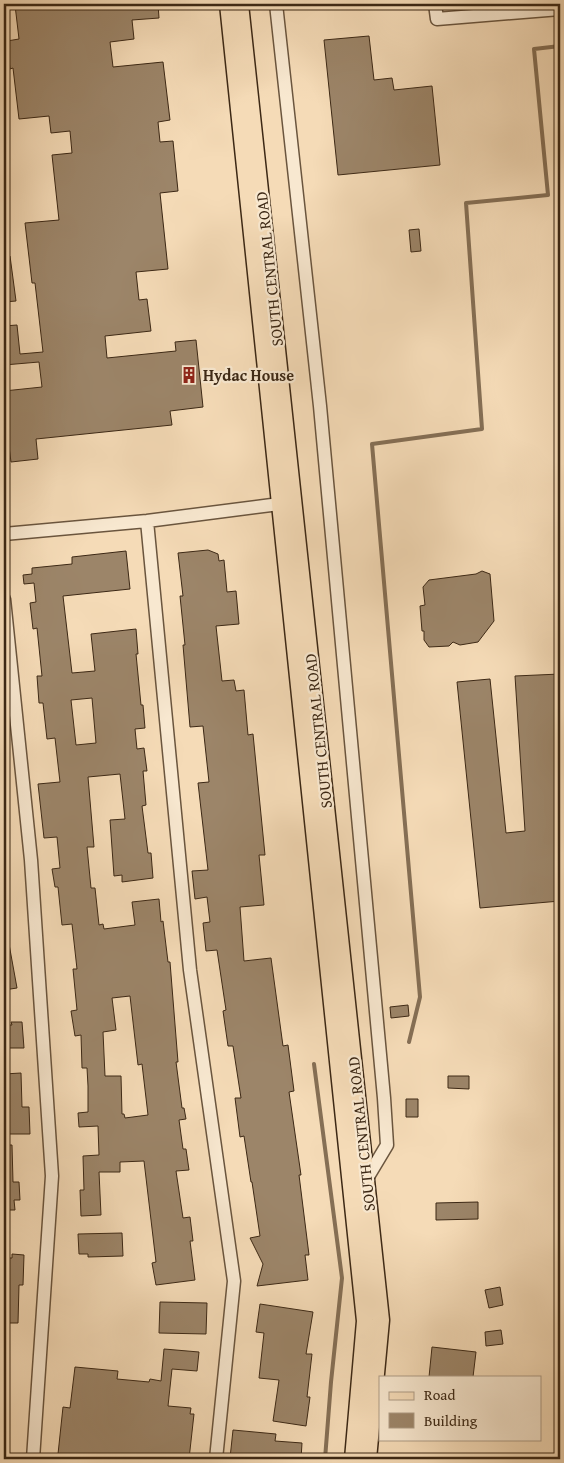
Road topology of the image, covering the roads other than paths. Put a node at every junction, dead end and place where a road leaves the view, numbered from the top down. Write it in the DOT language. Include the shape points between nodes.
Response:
graph roads {
  1 [pos="228,4"];
  2 [pos="240,4"];
  3 [pos="276,4"];
  4 [pos="435,4"];
  5 [pos="560,9"];
  6 [pos="286,504"];
  7 [pos="147,521"];
  8 [pos="4,534"];
  9 [pos="4,599"];
  10 [pos="5,615"];
  11 [pos="366,1180"];
  12 [pos="34,1459"];
  13 [pos="216,1459"];
  14 [pos="353,1459"];
  15 [pos="368,1459"];
  1 -- 6 [label="main road, SOUTH CENTRAL ROAD"];
  2 -- 6 [label="main road, SOUTH CENTRAL ROAD"];
  3 -- 11 [label="street" via="320,406 384,1098 387,1145"];
  4 -- 5 [label="street" via="437,19"];
  6 -- 7 [label="street"];
  6 -- 11 [label="main road, SOUTH CENTRAL ROAD"];
  6 -- 14 [label="main road, SOUTH CENTRAL ROAD" via="365,1321"];
  7 -- 8 [label="street"];
  7 -- 13 [label="street" via="190,970 234,1281"];
  9 -- 10 [label="street"];
  10 -- 12 [label="street" via="32,860 52,1176"];
  11 -- 15 [label="main road, SOUTH CENTRAL ROAD" via="381,1320"];
}
